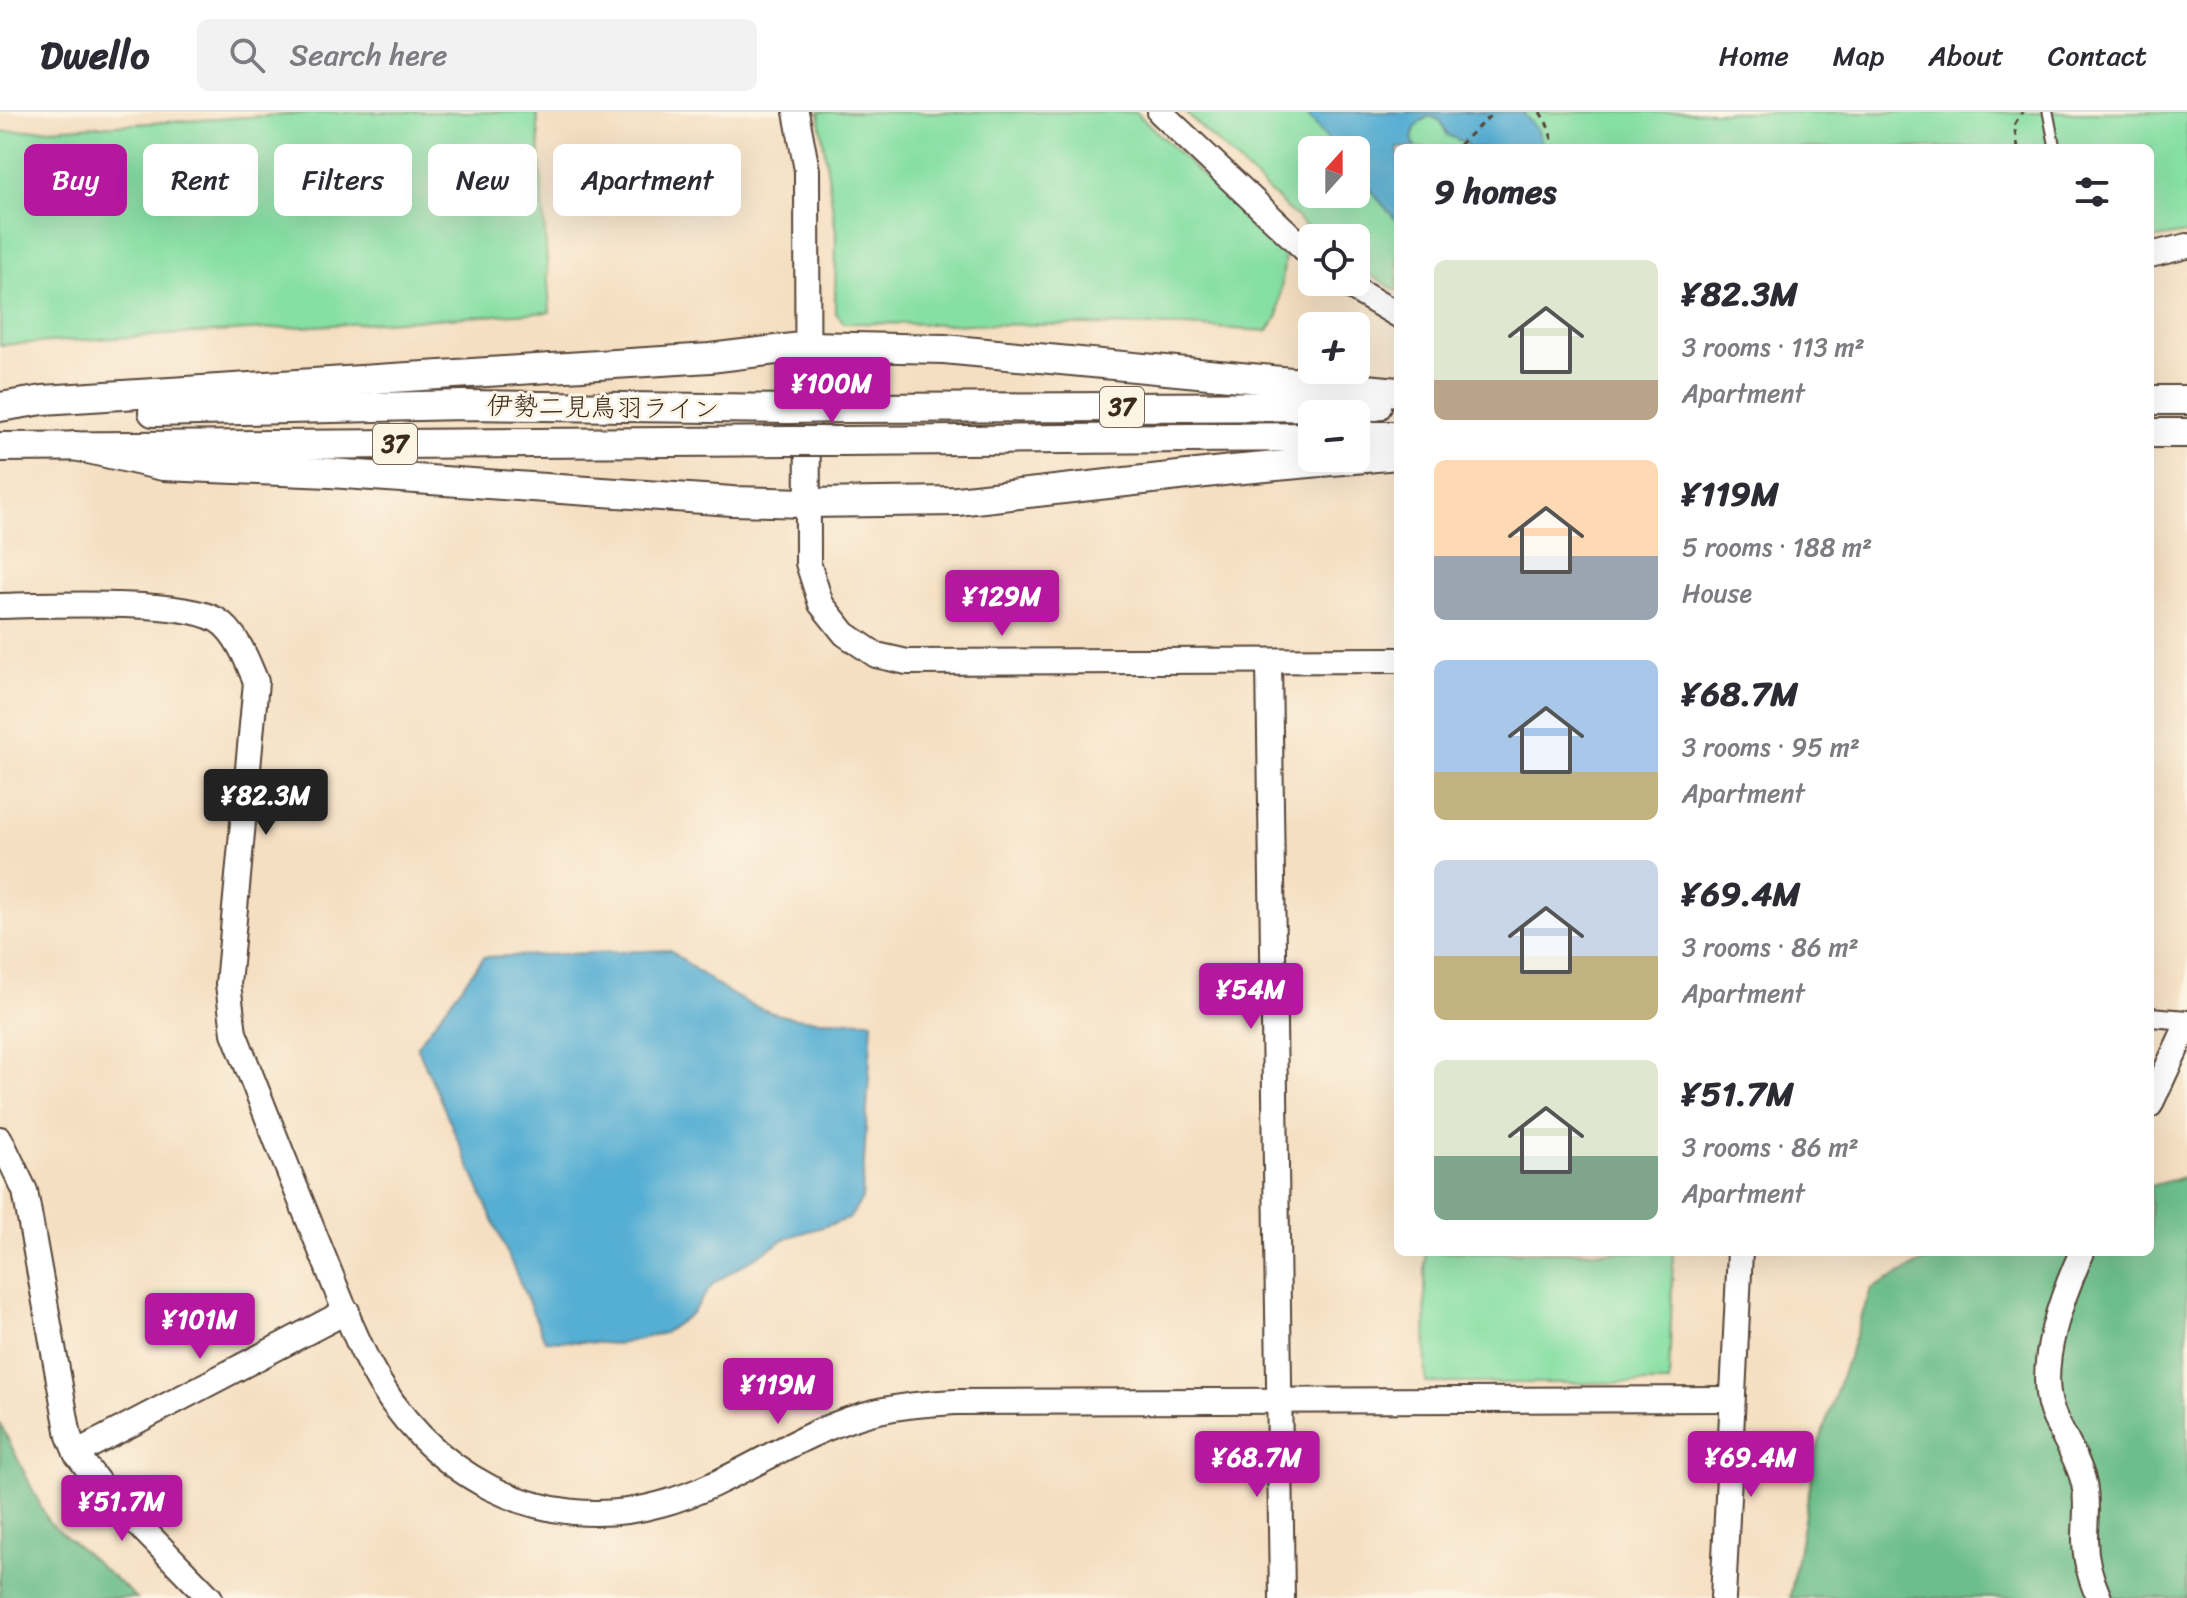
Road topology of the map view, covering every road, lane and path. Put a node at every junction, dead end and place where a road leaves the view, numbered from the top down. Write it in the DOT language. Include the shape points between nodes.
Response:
graph roads {
  1 [pos="796,112"];
  2 [pos="1160,112"];
  3 [pos="1494,112"];
  4 [pos="1540,112"];
  5 [pos="2022,112"];
  6 [pos="2048,112"];
  7 [pos="1460,144"];
  8 [pos="1554,144"];
  9 [pos="2017,144"];
  10 [pos="2054,144"];
  11 [pos="1298,243"];
  12 [pos="2187,246"];
  13 [pos="2154,254"];
  14 [pos="1366,296"];
  15 [pos="1394,313"];
  16 [pos="809,346"];
  17 [pos="1394,392"];
  18 [pos="2154,400"];
  19 [pos="2187,400"];
  20 [pos="1394,406"];
  21 [pos="0,407"];
  22 [pos="0,415"];
  23 [pos="2154,433"];
  24 [pos="2187,433"];
  25 [pos="1370,436"];
  26 [pos="1394,436"];
  27 [pos="1298,437"];
  28 [pos="75,446"];
  29 [pos="0,447"];
  30 [pos="1394,455"];
  31 [pos="806,503"];
  32 [pos="0,606"];
  33 [pos="1394,660"];
  34 [pos="1269,662"];
  35 [pos="2154,1018"];
  36 [pos="2187,1023"];
  37 [pos="2154,1096"];
  38 [pos="0,1139"];
  39 [pos="1740,1256"];
  40 [pos="2081,1256"];
  41 [pos="347,1311"];
  42 [pos="1280,1399"];
  43 [pos="1731,1399"];
  44 [pos="76,1453"];
  45 [pos="210,1598"];
  46 [pos="1282,1598"];
  47 [pos="1723,1598"];
  48 [pos="2099,1598"];
  1 -- 16 [label="street" via="807,170"];
  2 -- 11 [label="street"];
  3 -- 7 [label="path"];
  4 -- 8 [label="path"];
  5 -- 9 [label="path" via="2014,125"];
  6 -- 10 [label="lane"];
  12 -- 13 [label="street"];
  14 -- 15 [label="street"];
  16 -- 17 [label="main road" via="944,349"];
  16 -- 21 [label="main road" via="695,359 43,400"];
  16 -- 31 [label="street"];
  18 -- 19 [label="main road"];
  20 -- 22 [label="main road, 伊勢二見鳥羽ライン / 37, bridge" via="463,405"];
  23 -- 24 [label="main road"];
  25 -- 26 [label="main road"];
  27 -- 28 [label="main road, 伊勢二見鳥羽ライン / 37, bridge"];
  28 -- 29 [label="main road, 伊勢二見鳥羽ライン / 37"];
  28 -- 31 [label="main road" via="163,466"];
  30 -- 31 [label="main road" via="957,501"];
  31 -- 34 [label="street" via="808,563 821,604 845,634 876,655 907,662"];
  32 -- 41 [label="street" via="194,611 219,621 245,653 256,682 228,984 234,1033"];
  33 -- 34 [label="street"];
  34 -- 42 [label="street"];
  35 -- 36 [label="street"];
  36 -- 37 [label="street"];
  38 -- 44 [label="street" via="25,1191"];
  39 -- 43 [label="street"];
  40 -- 48 [label="street" via="2055,1325 2048,1370 2051,1408 2083,1480 2085,1541"];
  41 -- 42 [label="street" via="387,1395 431,1448 492,1491 527,1503 590,1513 664,1504 818,1433 889,1409 956,1402"];
  41 -- 44 [label="street"];
  42 -- 43 [label="street"];
  42 -- 46 [label="street"];
  43 -- 47 [label="street"];
  44 -- 45 [label="street" via="101,1486"];
}
